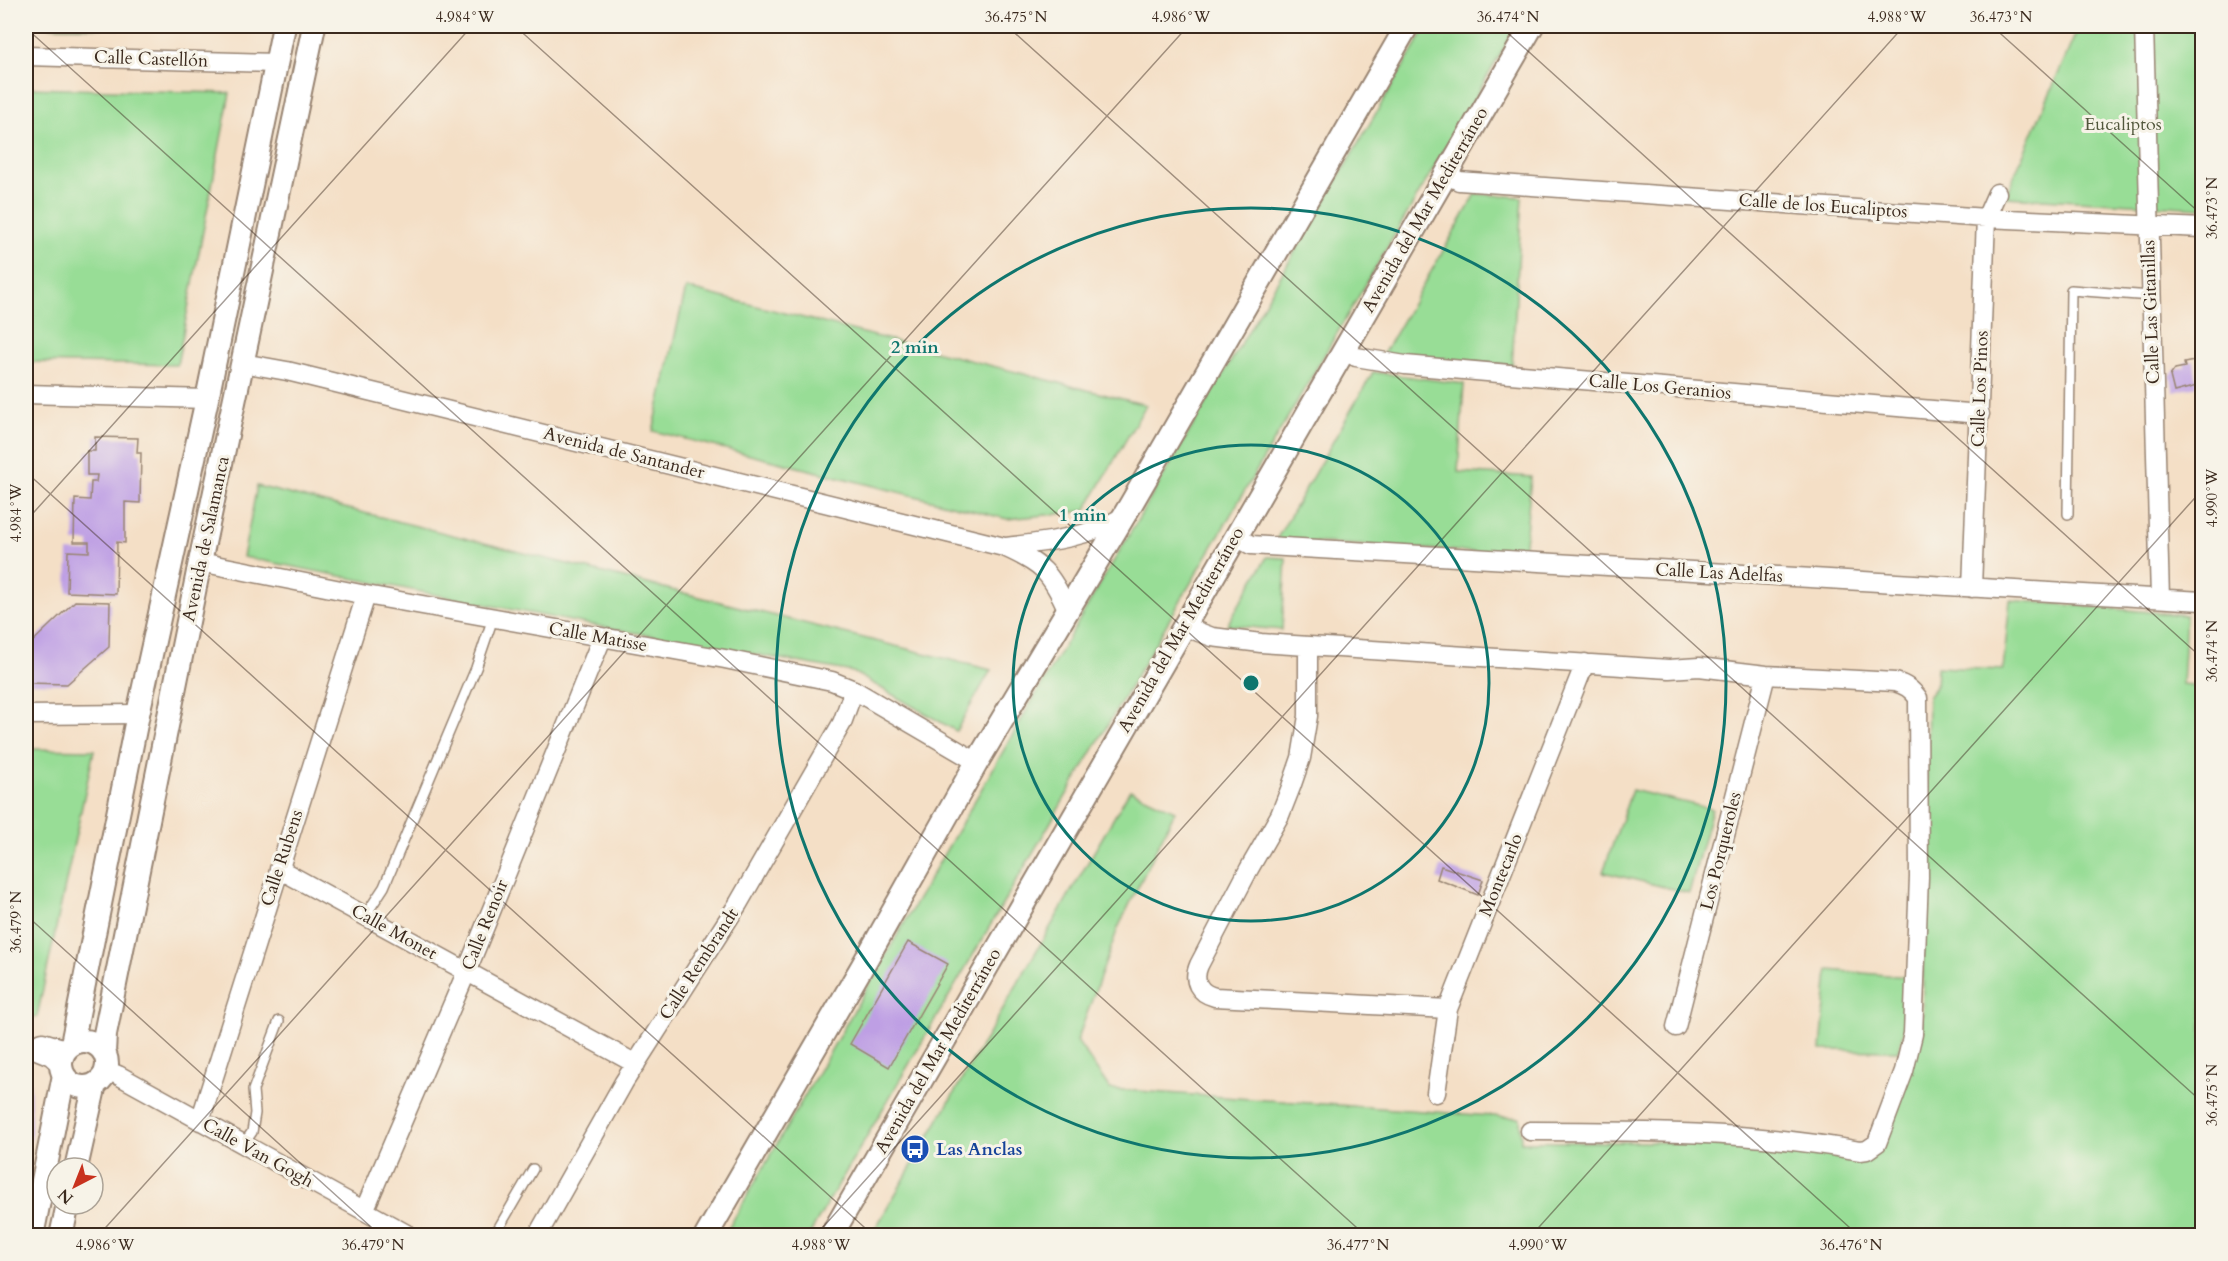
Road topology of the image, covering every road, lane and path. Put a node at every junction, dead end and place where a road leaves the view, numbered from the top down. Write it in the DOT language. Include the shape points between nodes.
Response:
graph roads {
  1 [pos="284,26"];
  2 [pos="314,26"];
  3 [pos="1407,26"];
  4 [pos="1532,26"];
  5 [pos="2144,26"];
  6 [pos="26,56"];
  7 [pos="276,63"];
  8 [pos="1446,174"];
  9 [pos="1997,193"];
  10 [pos="1986,218"];
  11 [pos="2149,226"];
  12 [pos="2202,228"];
  13 [pos="2151,296"];
  14 [pos="1343,350"];
  15 [pos="243,363"];
  16 [pos="26,394"];
  17 [pos="207,399"];
  18 [pos="1980,414"];
  19 [pos="2068,514"];
  20 [pos="1124,517"];
  21 [pos="1236,537"];
  22 [pos="1004,547"];
  23 [pos="200,562"];
  24 [pos="1972,588"];
  25 [pos="366,595"];
  26 [pos="2160,598"];
  27 [pos="2202,601"];
  28 [pos="1068,610"];
  29 [pos="493,618"];
  30 [pos="1183,626"];
  31 [pos="602,638"];
  32 [pos="1308,647"];
  33 [pos="1585,663"];
  34 [pos="1766,675"];
  35 [pos="854,690"];
  36 [pos="138,714"];
  37 [pos="26,715"];
  38 [pos="977,762"];
  39 [pos="279,869"];
  40 [pos="365,916"];
  41 [pos="466,973"];
  42 [pos="1448,1009"];
  43 [pos="279,1020"];
  44 [pos="1676,1027"];
  45 [pos="27,1047"];
  46 [pos="66,1059"];
  47 [pos="636,1064"];
  48 [pos="102,1069"];
  49 [pos="1436,1093"];
  50 [pos="200,1121"];
  51 [pos="1530,1131"];
  52 [pos="243,1145"];
  53 [pos="78,1156"];
  54 [pos="533,1169"];
  55 [pos="364,1211"];
  56 [pos="65,1216"];
  57 [pos="32,1236"];
  58 [pos="61,1236"];
  59 [pos="410,1236"];
  60 [pos="495,1236"];
  61 [pos="537,1236"];
  62 [pos="706,1236"];
  63 [pos="831,1236"];
  1 -- 7 [label="street, Avenida de Salamanca"];
  2 -- 15 [label="street, Avenida de Salamanca"];
  3 -- 20 [label="street"];
  4 -- 8 [label="street, Avenida del Mar Mediterráneo"];
  5 -- 11 [label="street, Calle Las Gitanillas"];
  6 -- 7 [label="street, Calle Castellón"];
  7 -- 17 [label="street, Avenida de Salamanca"];
  8 -- 10 [label="street, Calle de los Eucaliptos" via="1459,181"];
  8 -- 14 [label="street, Avenida del Mar Mediterráneo"];
  9 -- 10 [label="street, Calle Los Pinos"];
  10 -- 11 [label="street, Calle de los Eucaliptos"];
  10 -- 18 [label="street, Calle Los Pinos"];
  11 -- 12 [label="street, Calle de los Eucaliptos"];
  11 -- 13 [label="street, Calle Las Gitanillas"];
  13 -- 19 [label="lane" via="2071,290"];
  13 -- 26 [label="street, Calle Las Gitanillas"];
  14 -- 18 [label="street, Calle Los Geranios" via="1356,357 1405,365"];
  14 -- 21 [label="street, Avenida del Mar Mediterráneo"];
  15 -- 22 [label="street, Avenida de Santander"];
  15 -- 23 [label="street, Avenida de Salamanca"];
  16 -- 17 [label="street"];
  17 -- 36 [label="street, Avenida de Salamanca"];
  18 -- 24 [label="street, Calle Los Pinos"];
  20 -- 22 [label="street, Avenida de Santander" via="1078,536"];
  20 -- 28 [label="street"];
  21 -- 24 [label="street, Calle Las Adelfas" via="1258,545"];
  21 -- 30 [label="street, Avenida del Mar Mediterráneo"];
  22 -- 28 [label="street, Avenida de Santander" via="1040,565 1053,579"];
  23 -- 25 [label="street, Calle Matisse"];
  23 -- 48 [label="street, Avenida de Salamanca" via="105,1034"];
  24 -- 26 [label="street, Calle Las Adelfas"];
  25 -- 29 [label="street, Calle Matisse"];
  25 -- 39 [label="street, Calle Rubens"];
  26 -- 27 [label="street, Calle Las Adelfas"];
  28 -- 38 [label="street"];
  29 -- 31 [label="street, Calle Matisse"];
  29 -- 40 [label="lane" via="476,668 384,887"];
  30 -- 32 [label="street" via="1212,637"];
  30 -- 63 [label="street, Avenida del Mar Mediterráneo"];
  31 -- 35 [label="street, Calle Matisse" via="822,679"];
  31 -- 41 [label="street, Calle Renoir"];
  32 -- 33 [label="street"];
  32 -- 42 [label="street" via="1308,716 1301,758 1280,815 1198,965 1198,986 1215,997"];
  33 -- 34 [label="street" via="1669,669 1699,667"];
  33 -- 42 [label="street, Montecarlo"];
  34 -- 44 [label="street, Los Porqueroles"];
  34 -- 51 [label="street" via="1895,682 1904,684 1918,698 1919,877 1913,1034 1880,1138 1872,1147 1860,1151 1792,1141 1683,1133"];
  35 -- 38 [label="street, Calle Matisse"];
  35 -- 47 [label="street, Calle Rembrandt" via="842,723 744,894"];
  36 -- 37 [label="street"];
  36 -- 46 [label="street, Avenida de Salamanca"];
  38 -- 62 [label="street"];
  39 -- 40 [label="street, Calle Monet"];
  39 -- 50 [label="street, Calle Rubens"];
  40 -- 41 [label="street, Calle Monet"];
  41 -- 47 [label="street, Calle Monet"];
  41 -- 55 [label="street, Calle Renoir"];
  42 -- 49 [label="street, Montecarlo"];
  43 -- 52 [label="lane" via="253,1090 252,1132"];
  45 -- 46 [label="street" via="43,1042"];
  46 -- 48 [label="street" via="78,1086"];
  46 -- 48 [label="street" via="81,1041 90,1042 98,1046"];
  46 -- 57 [label="street, Avenida de Salamanca"];
  47 -- 61 [label="street, Calle Rembrandt"];
  48 -- 50 [label="street, Calle Van Gogh"];
  48 -- 53 [label="street, Avenida de Salamanca"];
  50 -- 52 [label="street, Calle Van Gogh"];
  52 -- 55 [label="street, Calle Van Gogh"];
  54 -- 60 [label="lane"];
  55 -- 59 [label="street, Calle Van Gogh"];
  56 -- 58 [label="street"];
}
